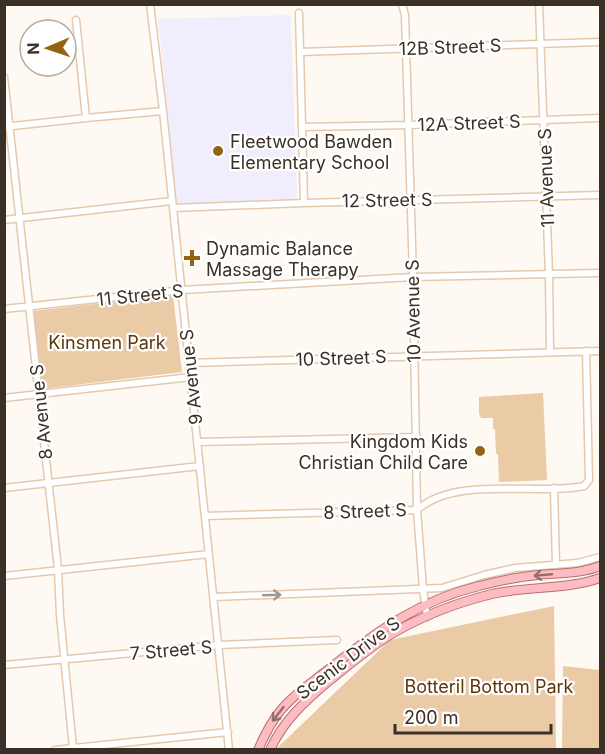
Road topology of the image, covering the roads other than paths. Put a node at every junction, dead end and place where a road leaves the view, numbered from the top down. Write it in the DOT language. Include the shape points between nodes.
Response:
graph roads {
  1 [pos="150,4"];
  2 [pos="402,4"];
  3 [pos="539,4"];
  4 [pos="299,13"];
  5 [pos="78,40"];
  6 [pos="600,42"];
  7 [pos="541,44"];
  8 [pos="406,48"];
  9 [pos="300,52"];
  10 [pos="4,77"];
  11 [pos="163,111"];
  12 [pos="86,118"];
  13 [pos="600,118"];
  14 [pos="544,120"];
  15 [pos="409,125"];
  16 [pos="7,127"];
  17 [pos="302,127"];
  18 [pos="600,195"];
  19 [pos="546,196"];
  20 [pos="410,200"];
  21 [pos="304,202"];
  22 [pos="173,205"];
  23 [pos="20,219"];
  24 [pos="4,220"];
  25 [pos="600,273"];
  26 [pos="549,275"];
  27 [pos="413,278"];
  28 [pos="182,290"];
  29 [pos="29,306"];
  30 [pos="4,309"];
  31 [pos="586,351"];
  32 [pos="600,351"];
  33 [pos="550,352"];
  34 [pos="414,356"];
  35 [pos="189,363"];
  36 [pos="191,377"];
  37 [pos="39,394"];
  38 [pos="4,398"];
  39 [pos="417,437"];
  40 [pos="197,442"];
  41 [pos="200,466"];
  42 [pos="49,483"];
  43 [pos="4,488"];
  44 [pos="554,488"];
  45 [pos="417,510"];
  46 [pos="205,516"];
  47 [pos="209,554"];
  48 [pos="600,557"];
  49 [pos="556,565"];
  50 [pos="600,566"];
  51 [pos="58,569"];
  52 [pos="4,576"];
  53 [pos="600,578"];
  54 [pos="423,589"];
  55 [pos="214,597"];
  56 [pos="425,604"];
  57 [pos="427,617"];
  58 [pos="337,640"];
  59 [pos="219,645"];
  60 [pos="64,660"];
  61 [pos="4,665"];
  62 [pos="228,732"];
  63 [pos="73,747"];
  64 [pos="110,747"];
  65 [pos="55,750"];
  66 [pos="229,750"];
  67 [pos="258,750"];
  68 [pos="270,750"];
  1 -- 11 [label="street, 9 Avenue S"];
  2 -- 8 [label="street, 10 Avenue S"];
  3 -- 7 [label="street, 11 Avenue S"];
  4 -- 9 [label="street"];
  5 -- 12 [label="street"];
  6 -- 7 [label="street, 12B Street S"];
  7 -- 8 [label="street, 12B Street S"];
  7 -- 14 [label="street, 11 Avenue S"];
  8 -- 9 [label="street, 12B Street S"];
  8 -- 15 [label="street, 10 Avenue S"];
  9 -- 17 [label="street"];
  10 -- 16 [label="street, 8 Avenue S"];
  11 -- 12 [label="street"];
  11 -- 22 [label="street, 9 Avenue S"];
  12 -- 16 [label="street"];
  13 -- 14 [label="street, 12A Street S"];
  14 -- 15 [label="street, 12A Street S"];
  14 -- 19 [label="street, 11 Avenue S"];
  15 -- 17 [label="street, 12A Street S"];
  15 -- 20 [label="street, 10 Avenue S"];
  16 -- 23 [label="street, 8 Avenue S"];
  17 -- 21 [label="street"];
  18 -- 19 [label="street, 12 Street S"];
  19 -- 20 [label="street, 12 Street S"];
  19 -- 26 [label="street, 11 Avenue S"];
  20 -- 21 [label="street, 12 Street S"];
  20 -- 27 [label="street, 10 Avenue S"];
  21 -- 22 [label="street, 12 Street S"];
  22 -- 23 [label="street, 12 Street S"];
  22 -- 28 [label="street, 9 Avenue S"];
  23 -- 24 [label="street, 12 Street S"];
  23 -- 29 [label="street, 8 Avenue S"];
  25 -- 26 [label="street, 11 Street S"];
  26 -- 27 [label="street, 11 Street S"];
  26 -- 33 [label="street, 11 Avenue S"];
  27 -- 28 [label="street, 11 Street S"];
  27 -- 34 [label="street, 10 Avenue S"];
  28 -- 29 [label="street, 11 Street S"];
  28 -- 35 [label="street, 9 Avenue S"];
  29 -- 30 [label="street, 11 Street S"];
  29 -- 37 [label="street, 8 Avenue S"];
  31 -- 32 [label="street, 10 Street S"];
  31 -- 33 [label="street, 10 Street S"];
  31 -- 44 [label="street, 8 Street S" via="589,480 581,487"];
  33 -- 34 [label="street, 10 Street S"];
  34 -- 35 [label="street, 10 Street S"];
  34 -- 39 [label="street, 10 Avenue S"];
  35 -- 36 [label="street, 9 Avenue S"];
  36 -- 37 [label="street"];
  36 -- 40 [label="street, 9 Avenue S"];
  37 -- 38 [label="street"];
  37 -- 42 [label="street, 8 Avenue S"];
  39 -- 40 [label="street"];
  39 -- 45 [label="street, 10 Avenue S"];
  40 -- 41 [label="street, 9 Avenue S"];
  41 -- 42 [label="street"];
  41 -- 46 [label="street, 9 Avenue S"];
  42 -- 43 [label="street"];
  42 -- 51 [label="street, 8 Avenue S"];
  44 -- 45 [label="street, 8 Street S" via="459,490 426,502"];
  44 -- 49 [label="street"];
  45 -- 46 [label="street, 8 Street S"];
  45 -- 54 [label="street, 10 Avenue S"];
  46 -- 47 [label="street, 9 Avenue S"];
  47 -- 51 [label="street"];
  47 -- 55 [label="street, 9 Avenue S"];
  48 -- 49 [label="street"];
  49 -- 54 [label="street" via="515,568 442,588"];
  50 -- 56 [label="main road, Scenic Drive S, one-way" via="477,586"];
  51 -- 52 [label="street"];
  51 -- 60 [label="street, 8 Avenue S"];
  53 -- 57 [label="main road, Scenic Drive S" via="492,594"];
  55 -- 54 [label="street, one-way"];
  54 -- 56 [label="street, 10 Avenue S"];
  55 -- 59 [label="street, 9 Avenue S"];
  56 -- 57 [label="street, 10 Avenue S"];
  56 -- 67 [label="main road, Scenic Drive S, one-way" via="376,633 295,696 267,729"];
  57 -- 68 [label="main road, Scenic Drive S" via="374,646 309,698 276,736"];
  58 -- 59 [label="street, 7 Street S"];
  59 -- 60 [label="street, 7 Street S"];
  59 -- 62 [label="street, 9 Avenue S"];
  60 -- 61 [label="street, 7 Street S"];
  60 -- 63 [label="street, 8 Avenue S"];
  62 -- 64 [label="street"];
  62 -- 66 [label="street, 9 Avenue S"];
  63 -- 64 [label="street"];
  63 -- 65 [label="street"];
}
